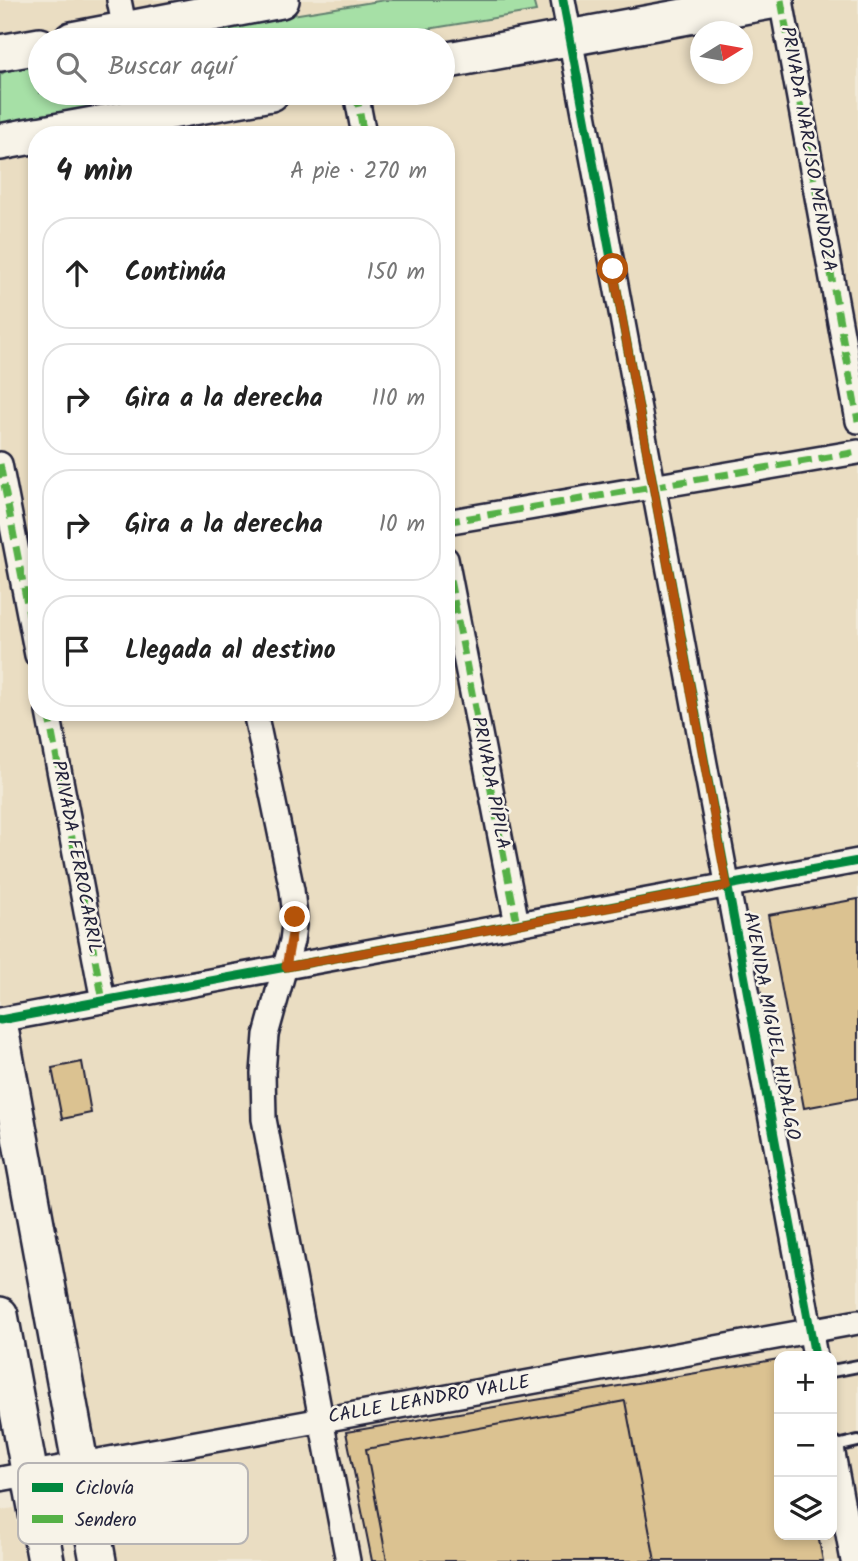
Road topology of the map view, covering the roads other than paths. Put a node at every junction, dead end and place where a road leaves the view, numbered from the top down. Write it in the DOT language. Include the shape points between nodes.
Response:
graph roads {
  1 [pos="281,0"];
  2 [pos="563,0"];
  3 [pos="778,0"];
  4 [pos="124,24"];
  5 [pos="570,38"];
  6 [pos="28,48"];
  7 [pos="0,53"];
  8 [pos="455,59"];
  9 [pos="200,105"];
  10 [pos="358,105"];
  11 [pos="141,115"];
  12 [pos="84,126"];
  13 [pos="362,126"];
  14 [pos="28,137"];
  15 [pos="0,142"];
  16 [pos="858,421"];
  17 [pos="858,452"];
  18 [pos="0,464"];
  19 [pos="653,486"];
  20 [pos="455,520"];
  21 [pos="455,605"];
  22 [pos="28,609"];
  23 [pos="50,721"];
  24 [pos="257,721"];
  25 [pos="858,861"];
  26 [pos="727,886"];
  27 [pos="517,924"];
  28 [pos="286,967"];
  29 [pos="103,1001"];
  30 [pos="0,1020"];
  31 [pos="0,1028"];
  32 [pos="0,1315"];
  33 [pos="858,1322"];
  34 [pos="810,1331"];
  35 [pos="814,1351"];
  36 [pos="858,1366"];
  37 [pos="837,1370"];
  38 [pos="321,1420"];
  39 [pos="858,1441"];
  40 [pos="837,1447"];
  41 [pos="80,1463"];
  42 [pos="85,1463"];
  43 [pos="837,1475"];
  44 [pos="15,1476"];
  45 [pos="40,1544"];
  46 [pos="46,1561"];
  47 [pos="348,1561"];
  48 [pos="853,1561"];
  1 -- 4 [label="main road"];
  2 -- 5 [label="street, AVENIDA MIGUEL HIDALGO"];
  3 -- 5 [label="main road"];
  3 -- 16 [label="street, PRIVADA NARCISO MENDOZA"];
  5 -- 8 [label="main road"];
  5 -- 19 [label="street, AVENIDA MIGUEL HIDALGO"];
  6 -- 7 [label="main road"];
  9 -- 11 [label="main road"];
  10 -- 13 [label="street"];
  11 -- 12 [label="main road"];
  14 -- 15 [label="main road"];
  17 -- 19 [label="street"];
  18 -- 22 [label="street"];
  19 -- 20 [label="street"];
  19 -- 26 [label="street, AVENIDA MIGUEL HIDALGO"];
  21 -- 27 [label="street, PRIVADA PÍPILA"];
  23 -- 29 [label="street, PRIVADA FERROCARRIL"];
  24 -- 28 [label="street" via="292,890 295,917"];
  25 -- 26 [label="street"];
  26 -- 27 [label="street"];
  26 -- 34 [label="street, AVENIDA MIGUEL HIDALGO"];
  27 -- 28 [label="street"];
  28 -- 29 [label="street"];
  28 -- 38 [label="street" via="265,1035 264,1119"];
  29 -- 30 [label="street"];
  31 -- 41 [label="main road"];
  32 -- 44 [label="main road"];
  33 -- 34 [label="street, CALLE LEANDRO VALLE"];
  34 -- 35 [label="street, AVENIDA MIGUEL HIDALGO"];
  34 -- 38 [label="street, CALLE LEANDRO VALLE"];
  36 -- 37 [label="lane"];
  38 -- 42 [label="street, CALLE LEANDRO VALLE"];
  38 -- 47 [label="street"];
  39 -- 40 [label="lane"];
  43 -- 48 [label="street"];
  45 -- 46 [label="main road"];
}
